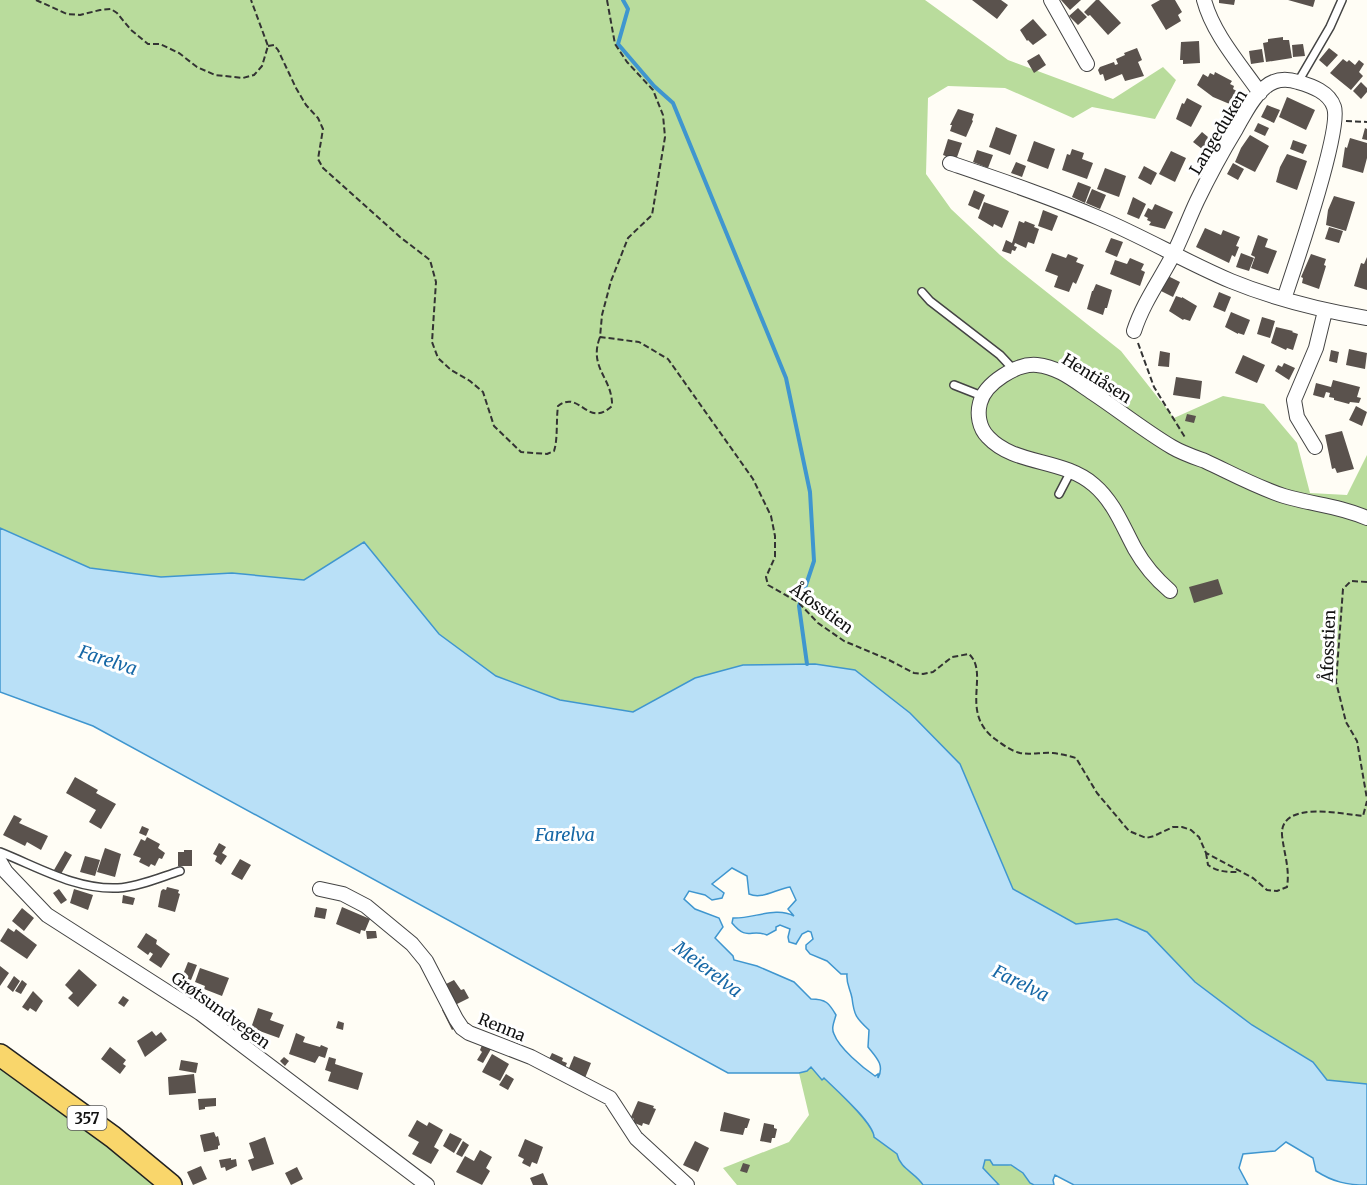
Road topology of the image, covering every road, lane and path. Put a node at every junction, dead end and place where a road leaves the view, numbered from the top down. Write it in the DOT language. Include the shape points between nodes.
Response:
graph roads {
  1 [pos="36,0"];
  2 [pos="251,0"];
  3 [pos="607,0"];
  4 [pos="1051,0"];
  5 [pos="1204,0"];
  6 [pos="1342,0"];
  7 [pos="268,46"];
  8 [pos="1087,64"];
  9 [pos="1298,82"];
  10 [pos="1260,93"];
  11 [pos="1336,121"];
  12 [pos="1367,122"];
  13 [pos="950,163"];
  14 [pos="1174,253"];
  15 [pos="922,291"];
  16 [pos="1284,299"];
  17 [pos="1325,311"];
  18 [pos="1367,318"];
  19 [pos="1134,331"];
  20 [pos="600,337"];
  21 [pos="1014,370"];
  22 [pos="954,385"];
  23 [pos="982,396"];
  24 [pos="1192,444"];
  25 [pos="1315,447"];
  26 [pos="1071,471"];
  27 [pos="1059,494"];
  28 [pos="1367,518"];
  29 [pos="1367,582"];
  30 [pos="1170,591"];
  31 [pos="1367,800"];
  32 [pos="1363,816"];
  33 [pos="1367,819"];
  34 [pos="0,852"];
  35 [pos="1206,853"];
  36 [pos="0,862"];
  37 [pos="180,871"];
  38 [pos="1239,872"];
  39 [pos="320,889"];
  40 [pos="0,1055"];
  41 [pos="171,1185"];
  42 [pos="427,1185"];
  43 [pos="687,1185"];
  1 -- 7 [label="path" via="67,14 111,9 148,44 160,44 215,75 254,75 262,66"];
  2 -- 7 [label="path"];
  3 -- 20 [label="path" via="615,44 653,90 663,115 665,137 652,215 628,238 611,281"];
  4 -- 8 [label="street"];
  5 -- 10 [label="street" via="1221,37"];
  6 -- 9 [label="lane"];
  7 -- 20 [label="path" via="274,45 278,50 296,88 321,123 323,138 318,159 323,168 430,260 436,282 432,342 438,358 483,392 494,426 521,452 554,451 558,406 565,401 595,413 612,406 596,360"];
  9 -- 10 [label="street, Langeduken" via="1272,82"];
  9 -- 11 [label="street, Langeduken" via="1325,94 1334,107"];
  10 -- 14 [label="street, Langeduken" via="1218,160"];
  11 -- 12 [label="path"];
  11 -- 16 [label="street"];
  13 -- 14 [label="street" via="1078,209"];
  14 -- 16 [label="street" via="1232,281"];
  14 -- 19 [label="street, Langeduken"];
  15 -- 21 [label="lane"];
  16 -- 17 [label="street"];
  17 -- 18 [label="street"];
  17 -- 25 [label="street" via="1316,348 1294,400 1297,417"];
  19 -- 24 [label="path" via="1154,387"];
  20 -- 35 [label="path, Åfosstien" via="639,342 668,360 753,479 771,516 775,536 768,585 798,602 844,641 914,673 933,672 952,657 969,654 976,666 975,704 987,733 1018,753 1053,753 1076,758 1097,793 1129,831 1146,837 1182,827 1199,837"];
  21 -- 23 [label="street, Hentiåsen"];
  21 -- 28 [label="street, Hentiåsen" via="1037,365 1060,372 1175,449 1273,492 1341,507"];
  22 -- 23 [label="lane"];
  23 -- 26 [label="street" via="979,418 987,436 1012,452"];
  26 -- 27 [label="lane"];
  26 -- 30 [label="street" via="1094,484 1105,496 1144,564"];
  29 -- 31 [label="path, Åfosstien" via="1350,581 1343,589 1336,682 1346,722 1357,741"];
  31 -- 32 [label="path, Åfosstien"];
  32 -- 33 [label="path"];
  32 -- 38 [label="path, Åfosstien" via="1307,811 1284,824 1287,887 1267,890"];
  34 -- 37 [label="lane" via="61,879 102,887 127,887"];
  35 -- 38 [label="path, Åfosstien"];
  35 -- 38 [label="path" via="1208,865 1214,869"];
  36 -- 42 [label="street, Grøtsundvegen" via="47,915 200,1013"];
  39 -- 43 [label="street, Renna" via="343,894 366,906 412,944 462,1028 531,1057 610,1098 636,1138"];
  40 -- 41 [label="main road, 357"];
}
